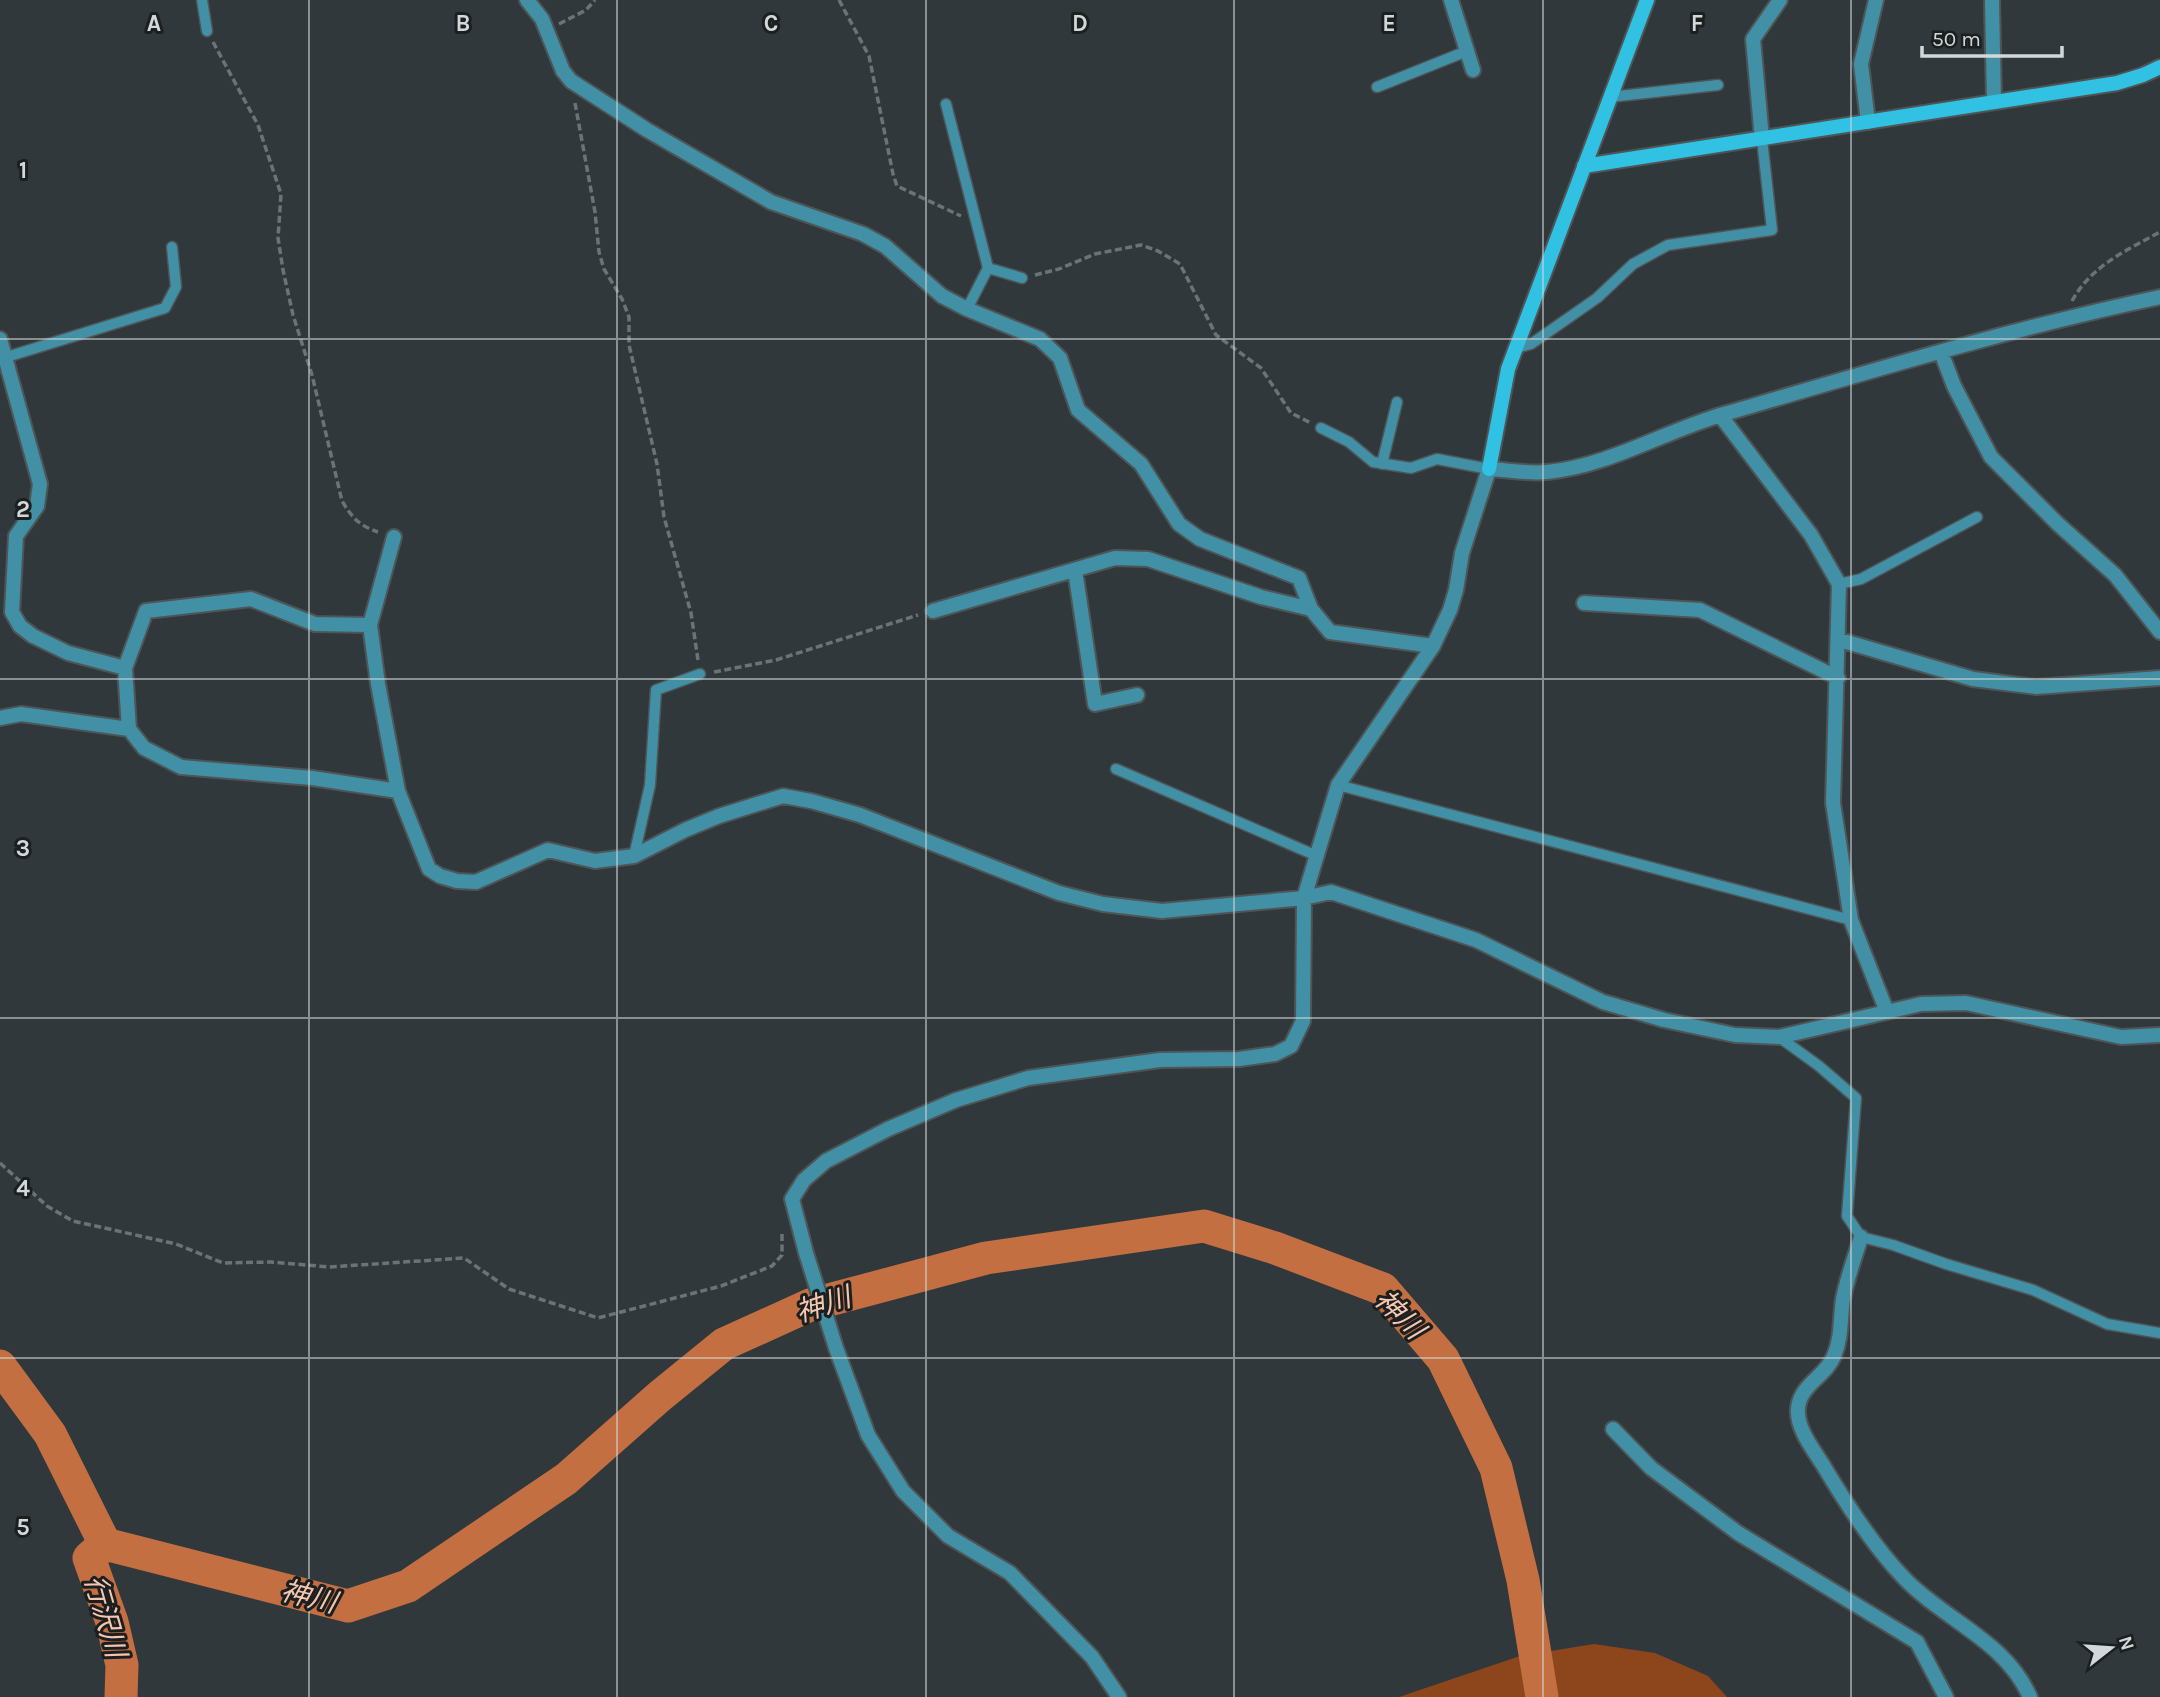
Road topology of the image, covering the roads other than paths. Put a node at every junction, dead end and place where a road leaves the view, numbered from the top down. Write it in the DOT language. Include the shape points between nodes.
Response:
graph roads {
  1 [pos="201,0"];
  2 [pos="527,0"];
  3 [pos="1451,0"];
  4 [pos="1647,0"];
  5 [pos="1780,0"];
  6 [pos="1876,0"];
  7 [pos="1992,0"];
  8 [pos="207,31"];
  9 [pos="1467,51"];
  10 [pos="2160,66"];
  11 [pos="1473,70"];
  12 [pos="1718,85"];
  13 [pos="1377,87"];
  14 [pos="1610,97"];
  15 [pos="1994,102"];
  16 [pos="946,104"];
  17 [pos="1868,122"];
  18 [pos="1762,139"];
  19 [pos="1584,166"];
  20 [pos="172,247"];
  21 [pos="988,268"];
  22 [pos="1022,278"];
  23 [pos="2160,297"];
  24 [pos="967,309"];
  25 [pos="0,339"];
  26 [pos="1516,348"];
  27 [pos="1941,352"];
  28 [pos="3,358"];
  29 [pos="1397,402"];
  30 [pos="1720,415"];
  31 [pos="1321,428"];
  32 [pos="1382,464"];
  33 [pos="1489,469"];
  34 [pos="1977,517"];
  35 [pos="394,537"];
  36 [pos="1075,570"];
  37 [pos="1839,584"];
  38 [pos="1584,603"];
  39 [pos="1311,609"];
  40 [pos="933,611"];
  41 [pos="370,625"];
  42 [pos="2160,632"];
  43 [pos="1840,640"];
  44 [pos="1433,646"];
  45 [pos="125,668"];
  46 [pos="700,674"];
  47 [pos="1838,678"];
  48 [pos="2160,678"];
  49 [pos="1137,695"];
  50 [pos="0,718"];
  51 [pos="130,729"];
  52 [pos="1116,769"];
  53 [pos="1338,785"];
  54 [pos="398,791"];
  55 [pos="634,856"];
  56 [pos="1317,856"];
  57 [pos="1304,898"];
  58 [pos="1851,920"];
  59 [pos="1887,1012"];
  60 [pos="2160,1035"];
  61 [pos="1779,1037"];
  62 [pos="1861,1237"];
  63 [pos="2160,1333"];
  64 [pos="1613,1429"];
  65 [pos="1119,1697"];
  66 [pos="1946,1697"];
  67 [pos="2030,1697"];
  1 -- 8 [label="lane"];
  2 -- 24 [label="street" via="542,19 571,81 771,202 885,246 943,296"];
  3 -- 9 [label="street"];
  4 -- 14 [label="street"];
  5 -- 18 [label="street" via="1753,39"];
  6 -- 17 [label="street" via="1861,64"];
  7 -- 15 [label="street"];
  9 -- 11 [label="street"];
  9 -- 13 [label="lane"];
  10 -- 15 [label="street" via="2117,83"];
  12 -- 14 [label="lane"];
  14 -- 19 [label="street"];
  15 -- 17 [label="street"];
  16 -- 21 [label="lane"];
  17 -- 18 [label="street"];
  18 -- 19 [label="street"];
  18 -- 26 [label="lane" via="1772,230 1668,245 1633,264 1597,298 1531,344"];
  19 -- 26 [label="street"];
  20 -- 28 [label="lane" via="176,287 165,308"];
  21 -- 22 [label="lane"];
  21 -- 24 [label="lane"];
  23 -- 27 [label="street"];
  24 -- 39 [label="street" via="1040,339 1060,358 1078,410 1141,464 1179,524 1200,539 1299,578"];
  25 -- 28 [label="street"];
  26 -- 33 [label="street"];
  27 -- 30 [label="street"];
  27 -- 42 [label="street" via="1992,457 2115,575"];
  28 -- 45 [label="street" via="40,484 37,506 16,536 12,612 33,636 68,653"];
  29 -- 32 [label="lane"];
  30 -- 33 [label="street" via="1570,469"];
  30 -- 37 [label="street" via="1811,535"];
  31 -- 32 [label="lane"];
  32 -- 33 [label="lane" via="1411,468 1437,459"];
  33 -- 44 [label="street" via="1462,552 1457,590"];
  34 -- 37 [label="lane" via="1861,579"];
  35 -- 41 [label="street"];
  36 -- 39 [label="street" via="1115,558 1147,559"];
  36 -- 40 [label="street"];
  36 -- 49 [label="street" via="1095,704"];
  37 -- 43 [label="street"];
  38 -- 47 [label="street" via="1700,610"];
  39 -- 44 [label="street" via="1330,632"];
  41 -- 45 [label="street" via="315,624 251,599 146,611"];
  41 -- 54 [label="street"];
  43 -- 47 [label="street"];
  43 -- 48 [label="street" via="1973,679 2036,687"];
  44 -- 53 [label="street"];
  45 -- 51 [label="street"];
  46 -- 55 [label="lane" via="656,690 650,785"];
  47 -- 58 [label="street" via="1833,803"];
  50 -- 51 [label="street" via="21,714"];
  51 -- 54 [label="street" via="144,748 181,767"];
  52 -- 56 [label="lane"];
  53 -- 56 [label="street"];
  53 -- 58 [label="lane"];
  54 -- 55 [label="street" via="429,869 457,881 476,882 548,850 596,861"];
  55 -- 57 [label="street" via="719,816 783,796 860,815 1059,893 1103,904 1162,911"];
  56 -- 57 [label="street"];
  57 -- 61 [label="street" via="1331,892 1476,940 1603,1002 1664,1020 1735,1035"];
  57 -- 65 [label="street" via="1303,1021 1291,1046 1275,1054 1239,1059 1160,1060 1028,1078 956,1100 826,1161 804,1180 792,1199 836,1348 868,1435 903,1491 948,1536 1010,1573 1092,1657"];
  58 -- 59 [label="street"];
  59 -- 60 [label="street" via="1921,1003 1966,1003 2121,1037"];
  59 -- 61 [label="street"];
  61 -- 62 [label="lane" via="1856,1098 1847,1216"];
  62 -- 63 [label="lane" via="2033,1290 2107,1324"];
  62 -- 67 [label="street" via="1843,1299 1842,1331 1833,1359 1800,1401 1805,1435 1847,1505 1904,1578 2000,1653"];
  64 -- 66 [label="street" via="1651,1468 1738,1533 1917,1642"];
}
